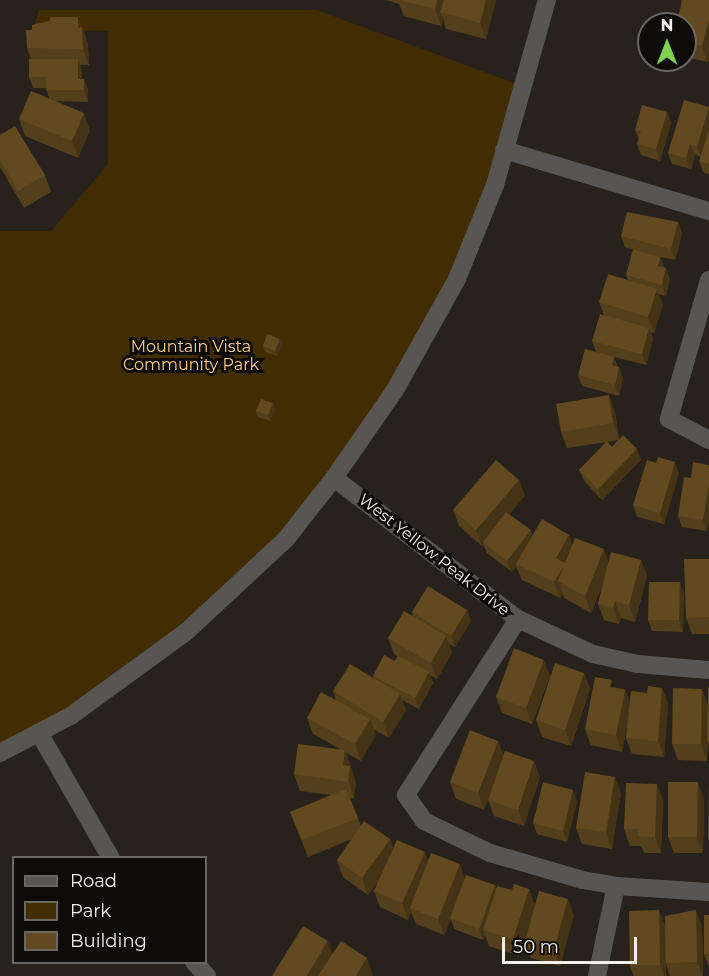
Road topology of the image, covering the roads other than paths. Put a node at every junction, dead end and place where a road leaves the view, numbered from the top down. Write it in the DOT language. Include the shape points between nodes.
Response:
graph roads {
  1 [pos="547,0"];
  2 [pos="504,150"];
  3 [pos="709,211"];
  4 [pos="709,280"];
  5 [pos="709,440"];
  6 [pos="334,478"];
  7 [pos="518,619"];
  8 [pos="709,670"];
  9 [pos="39,733"];
  10 [pos="0,753"];
  11 [pos="110,856"];
  12 [pos="616,886"];
  13 [pos="709,892"];
  14 [pos="195,964"];
  15 [pos="207,976"];
  16 [pos="597,976"];
  1 -- 2 [label="street"];
  2 -- 3 [label="street"];
  2 -- 6 [label="street" via="495,185 447,298 395,390"];
  4 -- 5 [label="street" via="669,419"];
  6 -- 7 [label="street, West Yellow Peak Drive"];
  6 -- 9 [label="street" via="286,539 186,632 132,674"];
  7 -- 8 [label="street, West Yellow Peak Drive" via="592,654 638,664"];
  7 -- 12 [label="street" via="405,795 424,821 490,853"];
  9 -- 10 [label="street"];
  9 -- 11 [label="street"];
  12 -- 13 [label="street"];
  12 -- 16 [label="street"];
  14 -- 15 [label="street"];
}
